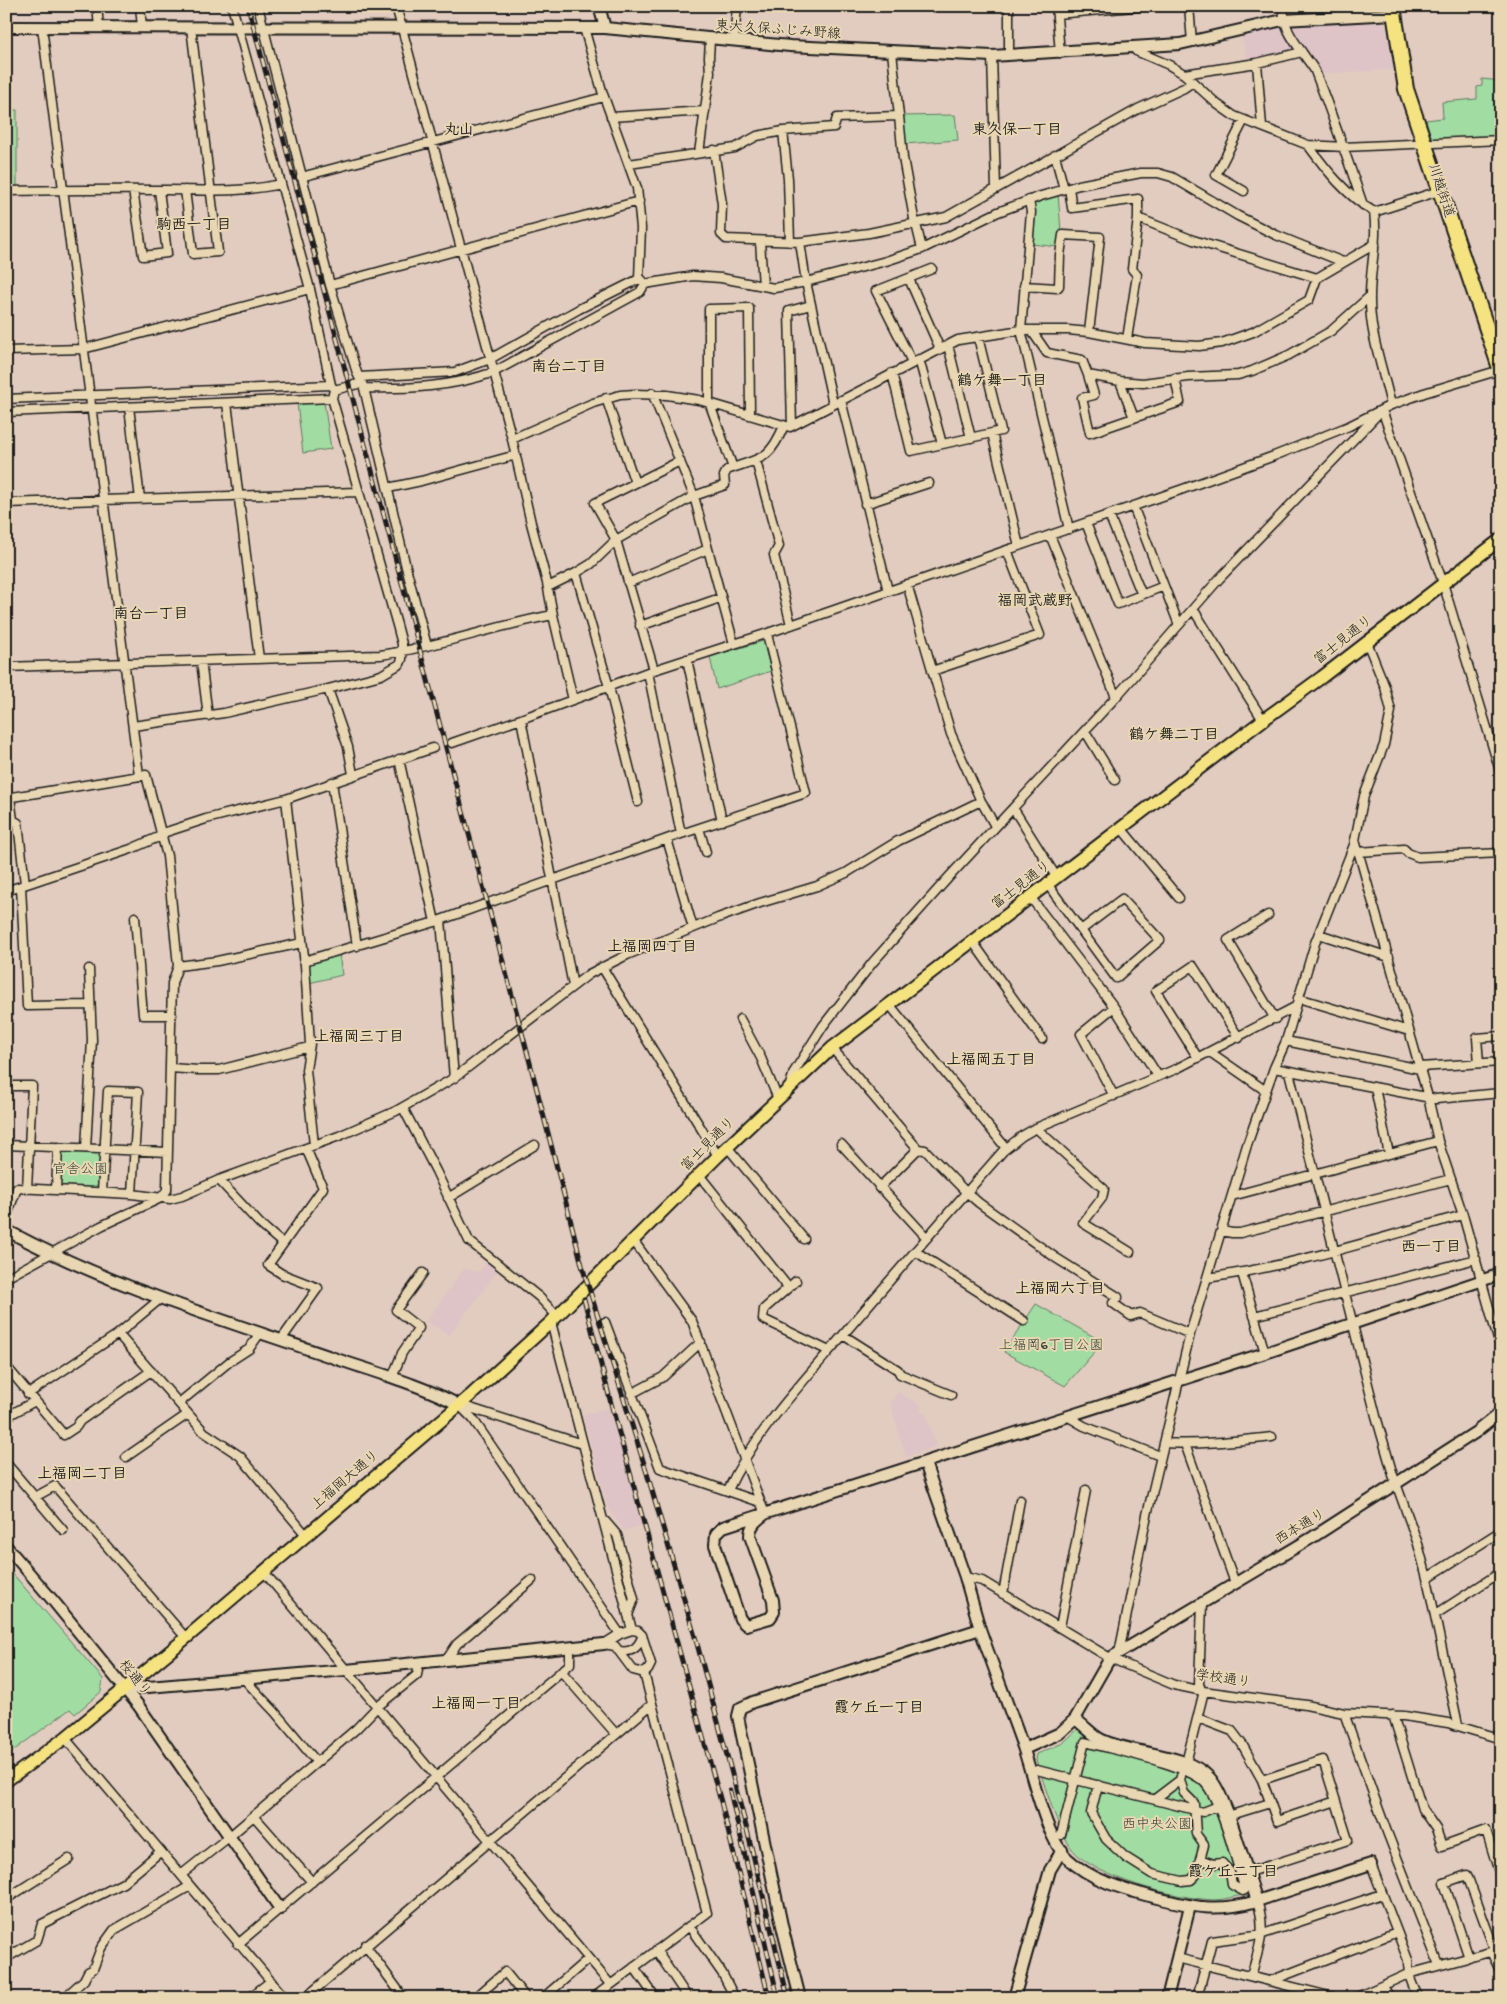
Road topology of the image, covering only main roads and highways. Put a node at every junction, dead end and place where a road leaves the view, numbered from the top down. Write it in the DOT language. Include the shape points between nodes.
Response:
graph roads {
  1 [pos="1394,10"];
  2 [pos="1500,364"];
  3 [pos="1501,539"];
  4 [pos="585,1289"];
  5 [pos="6,1781"];
  1 -- 2 [label="highway, 川越街道" via="1406,89"];
  3 -- 4 [label="main road, 富士見通り" via="832,1048"];
  4 -- 5 [label="main road, 上福岡大通り" via="459,1405 264,1572 66,1738"];
}
